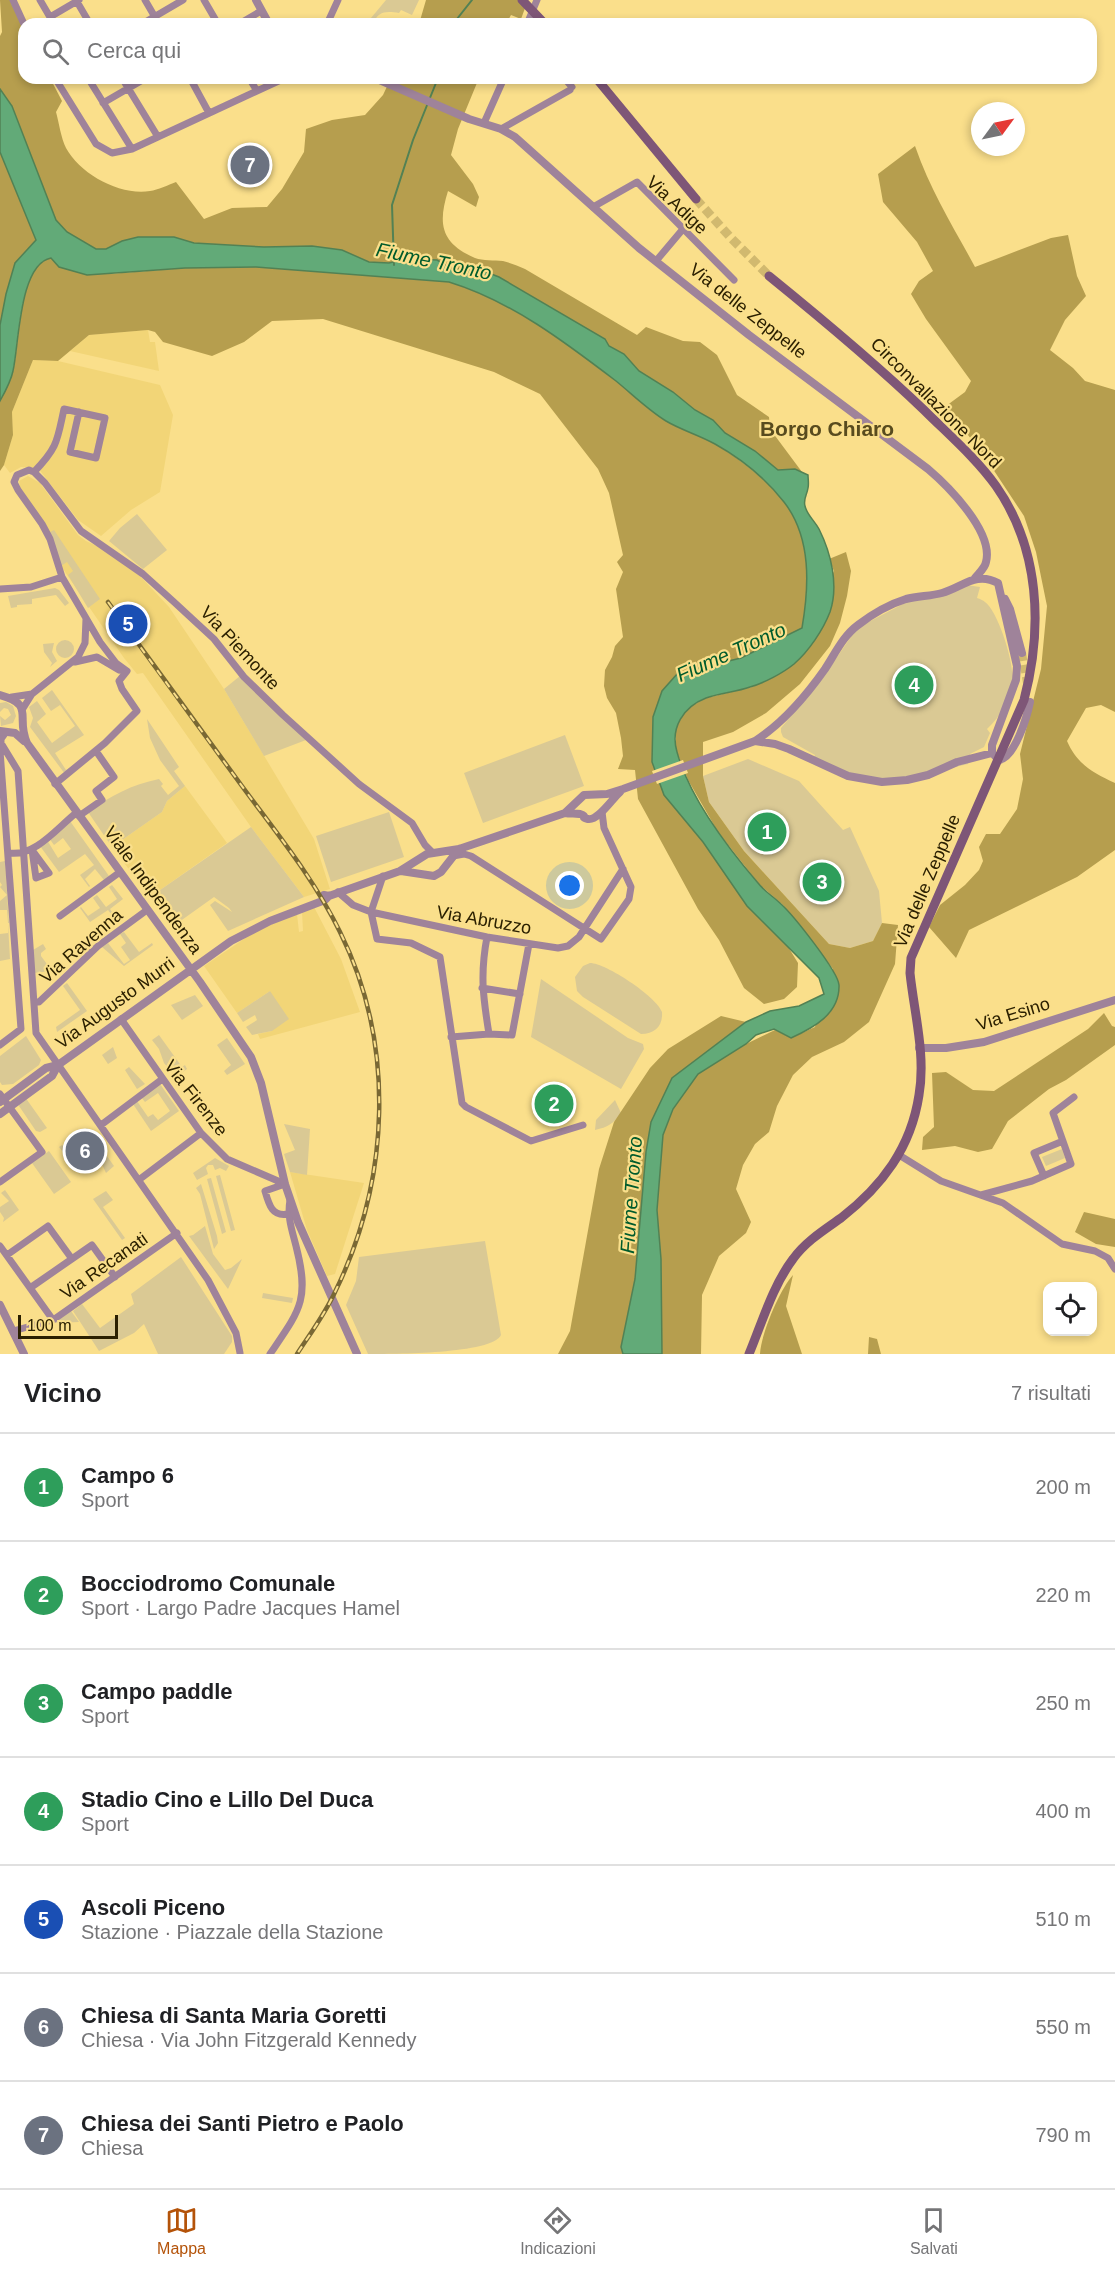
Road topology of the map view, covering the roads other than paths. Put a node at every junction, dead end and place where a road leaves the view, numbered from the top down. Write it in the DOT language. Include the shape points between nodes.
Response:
graph roads {
  1 [pos="13,0"];
  2 [pos="40,0"];
  3 [pos="77,0"];
  4 [pos="145,0"];
  5 [pos="183,0"];
  6 [pos="204,0"];
  7 [pos="256,0"];
  8 [pos="338,0"];
  9 [pos="522,0"];
  10 [pos="537,0"];
  11 [pos="261,11"];
  12 [pos="50,17"];
  13 [pos="155,17"];
  14 [pos="21,18"];
  15 [pos="87,18"];
  16 [pos="214,18"];
  17 [pos="249,18"];
  18 [pos="265,18"];
  19 [pos="330,18"];
  20 [pos="530,18"];
  21 [pos="539,18"];
  22 [pos="59,84"];
  23 [pos="92,84"];
  24 [pos="126,84"];
  25 [pos="135,84"];
  26 [pos="193,84"];
  27 [pos="253,84"];
  28 [pos="272,84"];
  29 [pos="389,84"];
  30 [pos="501,84"];
  31 [pos="568,84"];
  32 [pos="601,84"];
  33 [pos="128,88"];
  34 [pos="257,91"];
  35 [pos="103,103"];
  36 [pos="209,113"];
  37 [pos="484,123"];
  38 [pos="501,129"];
  39 [pos="158,137"];
  40 [pos="132,149"];
  41 [pos="696,199"];
  42 [pos="592,207"];
  43 [pos="683,229"];
  44 [pos="656,261"];
  45 [pos="769,276"];
  46 [pos="734,280"];
  47 [pos="79,412"];
  48 [pos="34,472"];
  49 [pos="62,577"];
  50 [pos="975,578"];
  51 [pos="0,589"];
  52 [pos="1000,592"];
  53 [pos="86,618"];
  54 [pos="101,644"];
  55 [pos="84,645"];
  56 [pos="1022,653"];
  57 [pos="94,657"];
  58 [pos="65,667"];
  59 [pos="122,679"];
  60 [pos="32,694"];
  61 [pos="4,696"];
  62 [pos="1030,702"];
  63 [pos="22,710"];
  64 [pos="782,720"];
  65 [pos="21,722"];
  66 [pos="5,731"];
  67 [pos="754,741"];
  68 [pos="27,743"];
  69 [pos="789,749"];
  70 [pos="0,751"];
  71 [pos="96,751"];
  72 [pos="996,756"];
  73 [pos="978,758"];
  74 [pos="13,764"];
  75 [pos="2,766"];
  76 [pos="994,770"];
  77 [pos="55,784"];
  78 [pos="623,789"];
  79 [pos="595,794"];
  80 [pos="580,800"];
  81 [pos="603,810"];
  82 [pos="565,813"];
  83 [pos="77,814"];
  84 [pos="581,814"];
  85 [pos="592,819"];
  86 [pos="604,828"];
  87 [pos="425,845"];
  88 [pos="456,852"];
  89 [pos="435,853"];
  90 [pos="23,855"];
  91 [pos="9,856"];
  92 [pos="422,857"];
  93 [pos="0,861"];
  94 [pos="443,867"];
  95 [pos="623,869"];
  96 [pos="400,871"];
  97 [pos="120,872"];
  98 [pos="427,875"];
  99 [pos="383,876"];
  100 [pos="338,892"];
  101 [pos="147,910"];
  102 [pos="371,912"];
  103 [pos="60,916"];
  104 [pos="584,928"];
  105 [pos="487,937"];
  106 [pos="529,944"];
  107 [pos="30,953"];
  108 [pos="16,954"];
  109 [pos="190,969"];
  110 [pos="482,988"];
  111 [pos="520,994"];
  112 [pos="1115,1000"];
  113 [pos="34,1002"];
  114 [pos="121,1019"];
  115 [pos="489,1034"];
  116 [pos="452,1037"];
  117 [pos="0,1045"];
  118 [pos="919,1048"];
  119 [pos="58,1065"];
  120 [pos="161,1080"];
  121 [pos="1074,1097"];
  122 [pos="1,1098"];
  123 [pos="10,1107"];
  124 [pos="0,1114"];
  125 [pos="101,1125"];
  126 [pos="583,1125"];
  127 [pos="201,1133"];
  128 [pos="1063,1141"];
  129 [pos="899,1155"];
  130 [pos="281,1167"];
  131 [pos="1044,1176"];
  132 [pos="266,1178"];
  133 [pos="140,1179"];
  134 [pos="0,1182"];
  135 [pos="285,1184"];
  136 [pos="265,1191"];
  137 [pos="981,1195"];
  138 [pos="290,1198"];
  139 [pos="288,1214"];
  140 [pos="177,1233"];
  141 [pos="0,1246"];
  142 [pos="7,1255"];
  143 [pos="72,1259"];
  144 [pos="1115,1269"];
  145 [pos="115,1277"];
  146 [pos="30,1288"];
  147 [pos="0,1305"];
  148 [pos="53,1320"];
  149 [pos="13,1331"];
  150 [pos="24,1354"];
  151 [pos="241,1354"];
  152 [pos="270,1354"];
  153 [pos="357,1354"];
  154 [pos="749,1354"];
  1 -- 14 [label="street"];
  2 -- 12 [label="street"];
  3 -- 12 [label="street"];
  3 -- 15 [label="street"];
  4 -- 13 [label="street"];
  5 -- 13 [label="street"];
  6 -- 16 [label="street"];
  7 -- 11 [label="street"];
  8 -- 19 [label="street"];
  9 -- 21 [label="main road, bridge"];
  10 -- 20 [label="street"];
  11 -- 17 [label="street"];
  11 -- 18 [label="street"];
  22 -- 40 [label="street" via="96,144 112,153"];
  23 -- 35 [label="street"];
  24 -- 33 [label="street"];
  25 -- 33 [label="street"];
  26 -- 36 [label="street"];
  27 -- 34 [label="street"];
  28 -- 34 [label="street"];
  29 -- 37 [label="street, Via delle Zeppelle"];
  30 -- 37 [label="street"];
  31 -- 38 [label="street" via="571,89"];
  32 -- 41 [label="main road"];
  33 -- 35 [label="street"];
  33 -- 39 [label="street"];
  34 -- 36 [label="street"];
  35 -- 40 [label="street"];
  36 -- 39 [label="street"];
  37 -- 38 [label="street, Via delle Zeppelle"];
  38 -- 42 [label="street, Via delle Zeppelle" via="515,137"];
  39 -- 40 [label="street"];
  42 -- 43 [label="street, Via Adige" via="637,183"];
  42 -- 44 [label="street, Via delle Zeppelle"];
  43 -- 44 [label="street"];
  43 -- 46 [label="street, Via Adige"];
  44 -- 50 [label="street, Via delle Zeppelle" via="942,480 969,513 987,550 986,562"];
  45 -- 72 [label="main road, Circonvallazione Nord" via="855,347 934,420 977,462 1013,514 1032,576 1036,628 1032,671 1024,700"];
  47 -- 47 [label="street" via="70,452 96,458 105,418"];
  47 -- 48 [label="street" via="64,409 56,445"];
  48 -- 49 [label="street" via="22,472 14,482 50,539"];
  48 -- 87 [label="street, Via Piemonte" via="81,531 174,602 283,714 360,784 412,823"];
  49 -- 51 [label="street" via="31,587"];
  49 -- 53 [label="street"];
  50 -- 52 [label="street" via="991,579 998,583"];
  50 -- 64 [label="street" via="944,592 906,599 858,625"];
  52 -- 56 [label="street" via="1010,609"];
  52 -- 72 [label="street" via="1017,666 1016,680 992,745"];
  53 -- 54 [label="street"];
  53 -- 55 [label="street"];
  54 -- 55 [label="street" via="94,639"];
  54 -- 57 [label="street" via="102,652"];
  54 -- 59 [label="street" via="127,671"];
  55 -- 57 [label="street" via="86,654"];
  55 -- 58 [label="street" via="78,657"];
  57 -- 58 [label="street"];
  57 -- 59 [label="street"];
  58 -- 60 [label="street"];
  59 -- 71 [label="street" via="122,689 137,711"];
  60 -- 61 [label="street"];
  60 -- 63 [label="street"];
  61 -- 63 [label="street" via="16,700"];
  62 -- 72 [label="street, Via delle Zeppelle" via="1010,753 1005,758"];
  63 -- 65 [label="street, Viale Indipendenza"];
  64 -- 67 [label="street"];
  64 -- 69 [label="street" via="777,736"];
  65 -- 66 [label="street"];
  65 -- 68 [label="street, Viale Indipendenza"];
  66 -- 68 [label="street, Viale Indipendenza" via="15,733"];
  66 -- 74 [label="street" via="2,743"];
  67 -- 69 [label="street"];
  67 -- 78 [label="street"];
  68 -- 77 [label="street, Viale Indipendenza"];
  69 -- 73 [label="street" via="848,776 882,782 928,775"];
  70 -- 75 [label="street"];
  71 -- 77 [label="street"];
  71 -- 83 [label="street" via="114,777 96,791 102,800"];
  72 -- 73 [label="street"];
  72 -- 76 [label="main road, Via delle Zeppelle"];
  73 -- 76 [label="street"];
  74 -- 75 [label="street"];
  74 -- 90 [label="street" via="18,771"];
  75 -- 91 [label="street"];
  76 -- 118 [label="main road, Via delle Zeppelle" via="911,958"];
  77 -- 83 [label="street, Viale Indipendenza"];
  78 -- 79 [label="street"];
  78 -- 81 [label="street"];
  79 -- 80 [label="street"];
  79 -- 81 [label="street" via="602,800"];
  80 -- 82 [label="street"];
  80 -- 84 [label="street"];
  81 -- 85 [label="street"];
  81 -- 86 [label="street"];
  82 -- 84 [label="street"];
  82 -- 88 [label="street"];
  83 -- 90 [label="street"];
  83 -- 97 [label="street, Viale Indipendenza"];
  84 -- 85 [label="street"];
  85 -- 86 [label="street"];
  86 -- 95 [label="street"];
  87 -- 89 [label="street, Via Piemonte"];
  87 -- 92 [label="street"];
  88 -- 89 [label="street"];
  88 -- 94 [label="street"];
  88 -- 104 [label="street" via="471,856"];
  89 -- 92 [label="street"];
  89 -- 94 [label="street"];
  90 -- 91 [label="street"];
  90 -- 107 [label="street"];
  91 -- 93 [label="street"];
  91 -- 108 [label="street"];
  92 -- 96 [label="street"];
  92 -- 98 [label="street" via="420,868"];
  94 -- 98 [label="street" via="438,874"];
  95 -- 104 [label="street"];
  95 -- 104 [label="street" via="631,887 629,898 601,939"];
  96 -- 98 [label="street"];
  96 -- 99 [label="street, Via Augusto Murri"];
  97 -- 101 [label="street, Viale Indipendenza"];
  97 -- 103 [label="street"];
  99 -- 100 [label="street, Via Augusto Murri"];
  99 -- 102 [label="street"];
  100 -- 102 [label="street, Via Abruzzo" via="353,905"];
  100 -- 109 [label="street, Via Augusto Murri" via="318,897 249,931"];
  101 -- 109 [label="street, Viale Indipendenza"];
  101 -- 113 [label="street, Via Ravenna" via="98,946 39,1002"];
  102 -- 105 [label="street, Via Abruzzo"];
  102 -- 116 [label="street" via="376,939 411,943 440,957"];
  104 -- 106 [label="street, Via Abruzzo" via="568,946"];
  105 -- 106 [label="street, Via Abruzzo"];
  105 -- 110 [label="street"];
  106 -- 111 [label="street"];
  107 -- 108 [label="street"];
  107 -- 113 [label="street"];
  108 -- 117 [label="street" via="21,1029"];
  109 -- 114 [label="street, Via Augusto Murri"];
  109 -- 130 [label="street, Viale Indipendenza" via="251,1057"];
  110 -- 111 [label="street"];
  110 -- 115 [label="street"];
  111 -- 115 [label="street" via="512,1035"];
  112 -- 118 [label="street, Via Esino" via="984,1042"];
  113 -- 119 [label="street" via="36,1033"];
  114 -- 119 [label="street, Via Augusto Murri"];
  114 -- 120 [label="street, Via Firenze"];
  115 -- 116 [label="street"];
  116 -- 126 [label="street" via="462,1103 468,1109 531,1141"];
  118 -- 129 [label="main road, Via delle Zeppelle" via="919,1096"];
  119 -- 122 [label="street" via="46,1068"];
  119 -- 123 [label="street" via="52,1076"];
  119 -- 125 [label="street"];
  120 -- 125 [label="street"];
  120 -- 127 [label="street, Via Firenze"];
  121 -- 128 [label="street" via="1053,1113"];
  122 -- 123 [label="street"];
  123 -- 124 [label="street"];
  123 -- 134 [label="street" via="42,1152"];
  125 -- 133 [label="street"];
  127 -- 132 [label="street, Via Firenze" via="227,1159"];
  127 -- 133 [label="street"];
  128 -- 131 [label="street" via="1071,1164"];
  128 -- 131 [label="street" via="1034,1153"];
  129 -- 137 [label="street" via="941,1181"];
  129 -- 154 [label="main road, Via delle Zeppelle" via="861,1202 793,1258"];
  130 -- 132 [label="street"];
  130 -- 135 [label="street, Viale Indipendenza"];
  131 -- 137 [label="street"];
  132 -- 135 [label="street, Via Firenze"];
  132 -- 136 [label="street"];
  133 -- 140 [label="street"];
  135 -- 136 [label="street"];
  135 -- 138 [label="street, Viale Indipendenza"];
  136 -- 139 [label="street" via="274,1212"];
  137 -- 144 [label="street" via="1003,1203 1062,1244 1108,1258"];
  138 -- 139 [label="street"];
  138 -- 153 [label="street, Viale Indipendenza"];
  139 -- 152 [label="street" via="303,1289 296,1316"];
  140 -- 145 [label="street, Via Recanati"];
  140 -- 151 [label="street" via="229,1318"];
  141 -- 142 [label="street"];
  142 -- 143 [label="street" via="48,1226"];
  142 -- 146 [label="street"];
  143 -- 145 [label="street" via="92,1245"];
  143 -- 146 [label="street"];
  145 -- 148 [label="street, Via Recanati"];
  146 -- 148 [label="street"];
  147 -- 149 [label="street"];
  148 -- 149 [label="street, Via Recanati"];
  149 -- 150 [label="street"];
}
